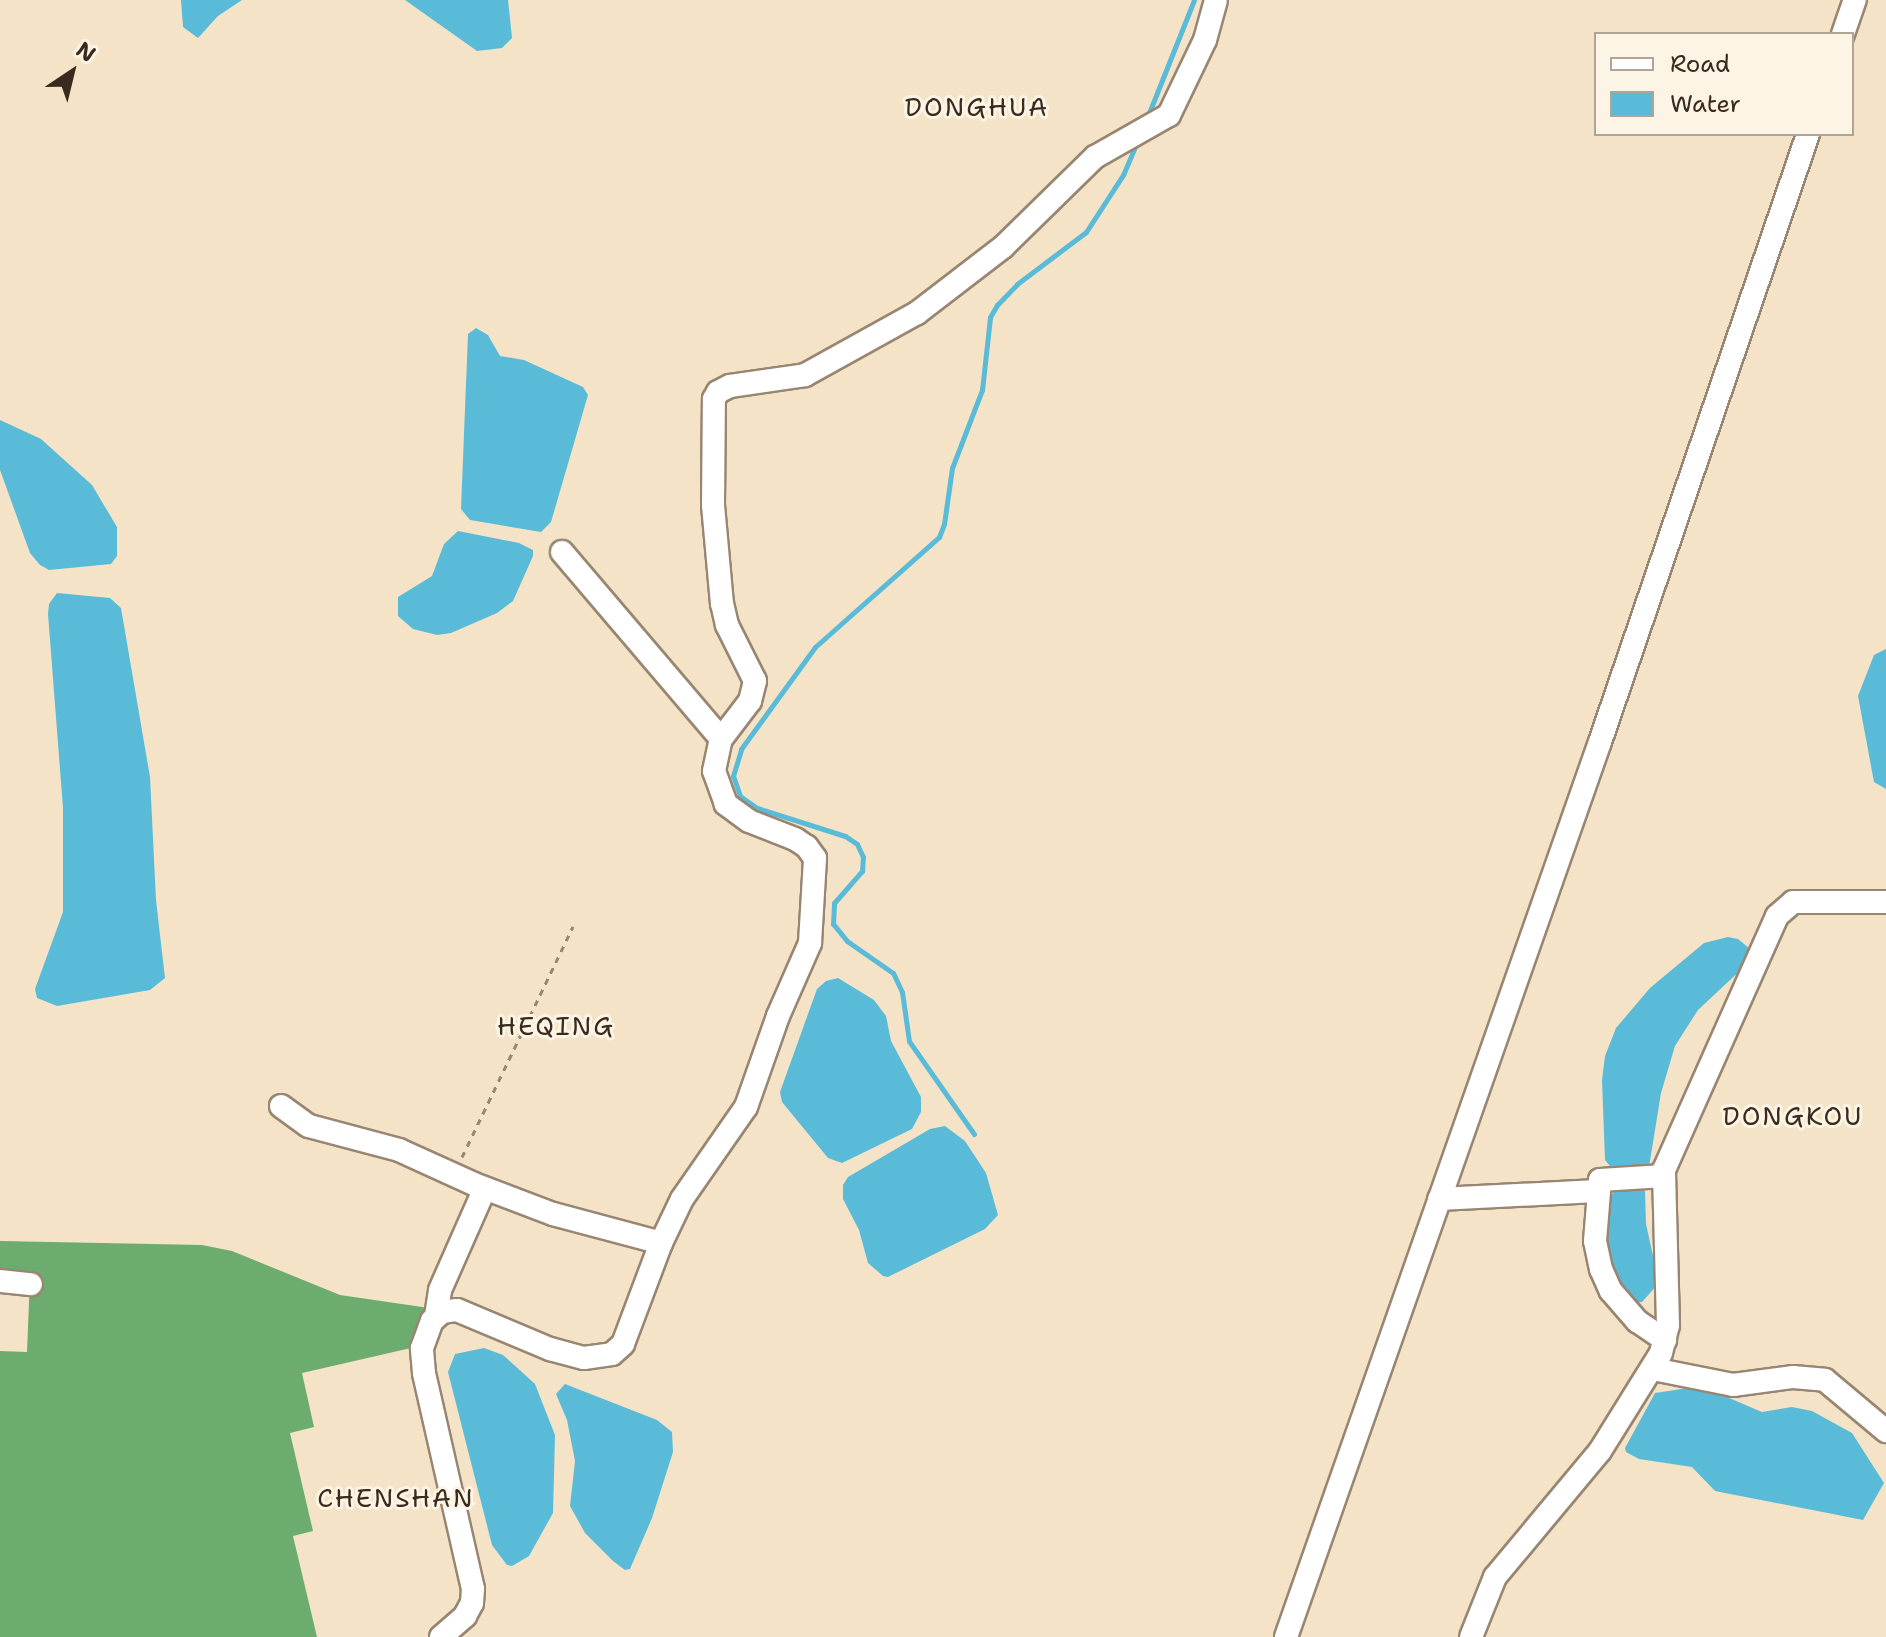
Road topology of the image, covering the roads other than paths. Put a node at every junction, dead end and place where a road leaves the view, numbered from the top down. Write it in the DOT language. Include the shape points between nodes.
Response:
graph roads {
  1 [pos="1216,0"];
  2 [pos="1855,0"];
  3 [pos="1844,32"];
  4 [pos="1807,136"];
  5 [pos="562,552"];
  6 [pos="721,739"];
  7 [pos="1886,902"];
  8 [pos="281,1106"];
  9 [pos="1664,1176"];
  10 [pos="485,1188"];
  11 [pos="1597,1191"];
  12 [pos="1439,1199"];
  13 [pos="661,1243"];
  14 [pos="0,1281"];
  15 [pos="31,1284"];
  16 [pos="436,1316"];
  17 [pos="1665,1340"];
  18 [pos="1653,1369"];
  19 [pos="1886,1431"];
  20 [pos="441,1637"];
  21 [pos="1286,1637"];
  22 [pos="1471,1637"];
  1 -- 6 [label="street" via="1205,40 1169,115 1095,157 1003,247 917,313 805,375 718,392 713,412 713,505 722,604 755,681 750,701"];
  2 -- 3 [label="street"];
  4 -- 12 [label="street"];
  5 -- 6 [label="street"];
  6 -- 13 [label="street" via="714,771 726,804 749,821 795,839 815,858 811,936 746,1107 682,1199"];
  7 -- 9 [label="street" via="1793,902 1777,916"];
  8 -- 10 [label="street" via="309,1126 399,1150"];
  9 -- 11 [label="street" via="1600,1180"];
  9 -- 17 [label="street"];
  10 -- 13 [label="street" via="553,1214"];
  10 -- 16 [label="street" via="440,1290"];
  11 -- 12 [label="street"];
  11 -- 17 [label="street" via="1595,1241 1605,1280 1637,1321"];
  12 -- 21 [label="street"];
  13 -- 16 [label="street" via="623,1344 599,1359 550,1349 457,1310"];
  14 -- 15 [label="street"];
  16 -- 20 [label="street" via="425,1334 424,1373 473,1596 465,1616"];
  17 -- 18 [label="street"];
  18 -- 19 [label="street" via="1733,1385 1793,1377 1825,1380"];
  18 -- 22 [label="street" via="1600,1451 1495,1577"];
}
